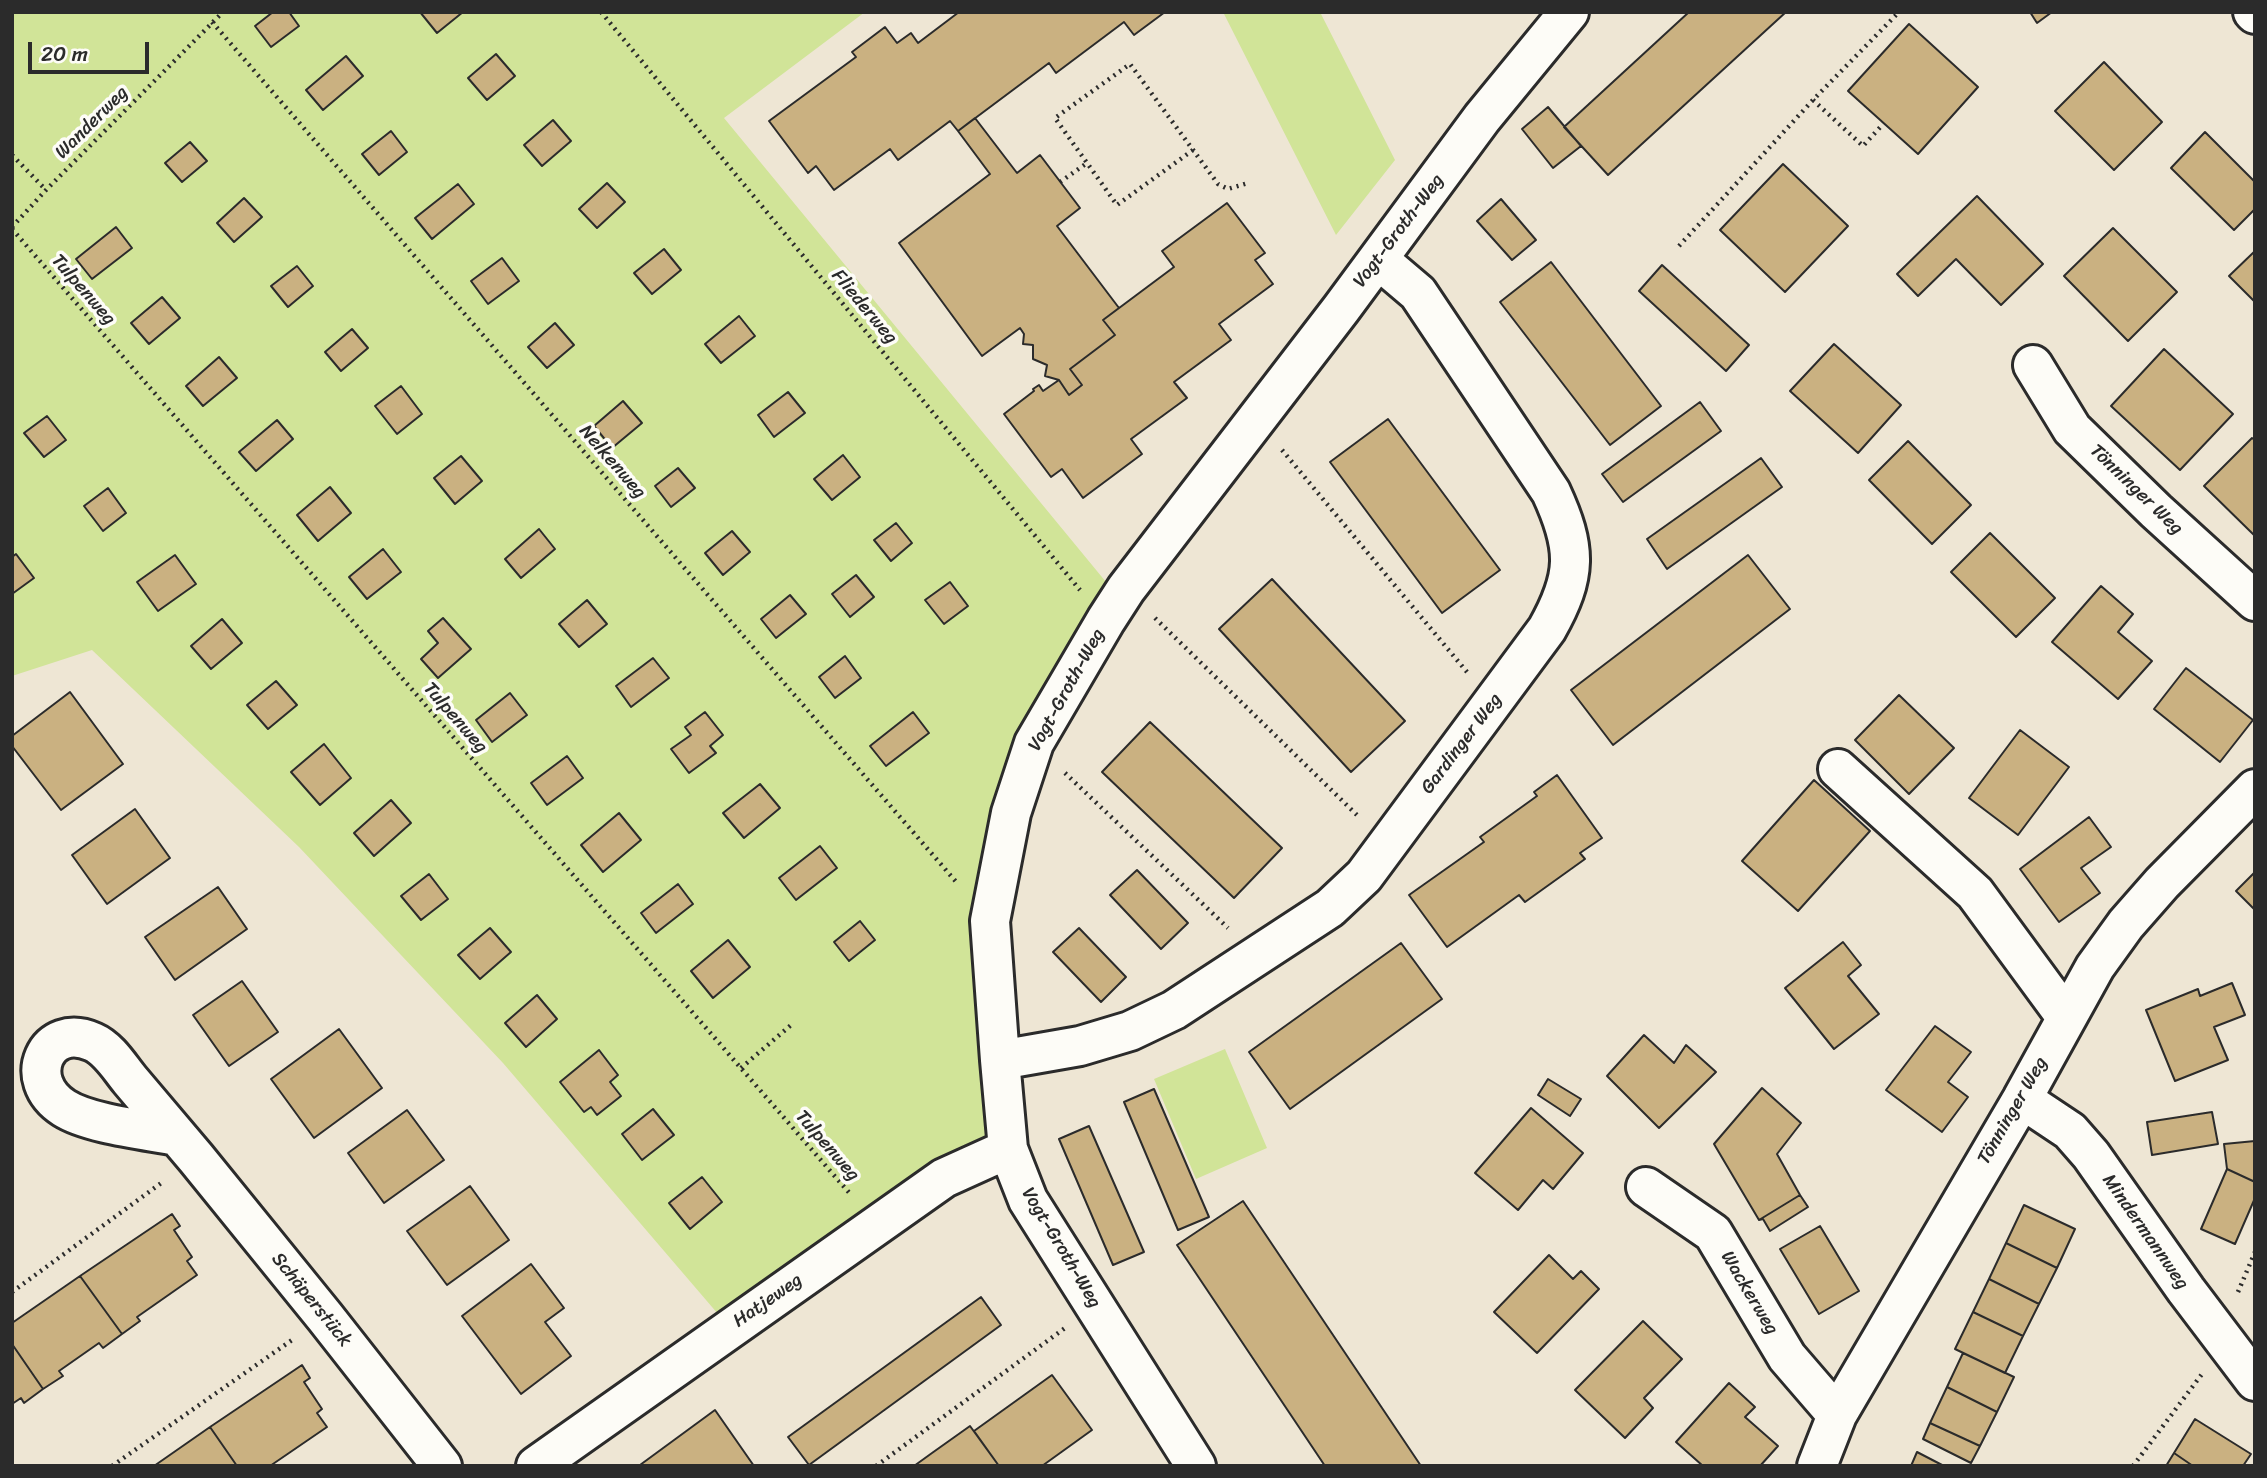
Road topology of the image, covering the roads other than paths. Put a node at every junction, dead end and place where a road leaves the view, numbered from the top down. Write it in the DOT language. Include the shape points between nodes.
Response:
graph roads {
  1 [pos="1569,12"];
  2 [pos="1378,259"];
  3 [pos="2034,365"];
  4 [pos="2255,601"];
  5 [pos="1838,769"];
  6 [pos="2255,789"];
  7 [pos="2066,1017"];
  8 [pos="1000,1059"];
  9 [pos="2022,1098"];
  10 [pos="186,1147"];
  11 [pos="1008,1149"];
  12 [pos="1646,1186"];
  13 [pos="2255,1381"];
  14 [pos="1837,1415"];
  15 [pos="442,1466"];
  16 [pos="536,1466"];
  17 [pos="1196,1466"];
  18 [pos="1817,1466"];
  1 -- 2 [label="street, Vogt-Groth-Weg" via="1482,118"];
  2 -- 8 [label="street, Vogt-Groth-Weg" via="1116,605 1034,743 1011,814 990,920"];
  2 -- 8 [label="street, Gardinger Weg" via="1418,293 1551,492 1570,545 1571,573 1562,602 1547,629 1364,876 1330,908 1174,1010 1130,1031 1080,1046"];
  3 -- 4 [label="street, Tönninger Weg" via="2072,429"];
  5 -- 7 [label="street" via="1975,893"];
  6 -- 7 [label="street, Tönninger Weg" via="2126,924"];
  7 -- 9 [label="street, Tönninger Weg"];
  8 -- 11 [label="street, Vogt-Groth-Weg"];
  9 -- 13 [label="street, Mindermannweg" via="2070,1130 2091,1155"];
  9 -- 14 [label="street, Tönninger Weg"];
  10 -- 15 [label="street, Schäperstück"];
  11 -- 16 [label="street, Hatjeweg" via="944,1178"];
  11 -- 17 [label="street, Vogt-Groth-Weg" via="1027,1200"];
  12 -- 14 [label="street, Wackerweg" via="1713,1233 1787,1357"];
  14 -- 18 [label="street, Tönninger Weg"];
}
